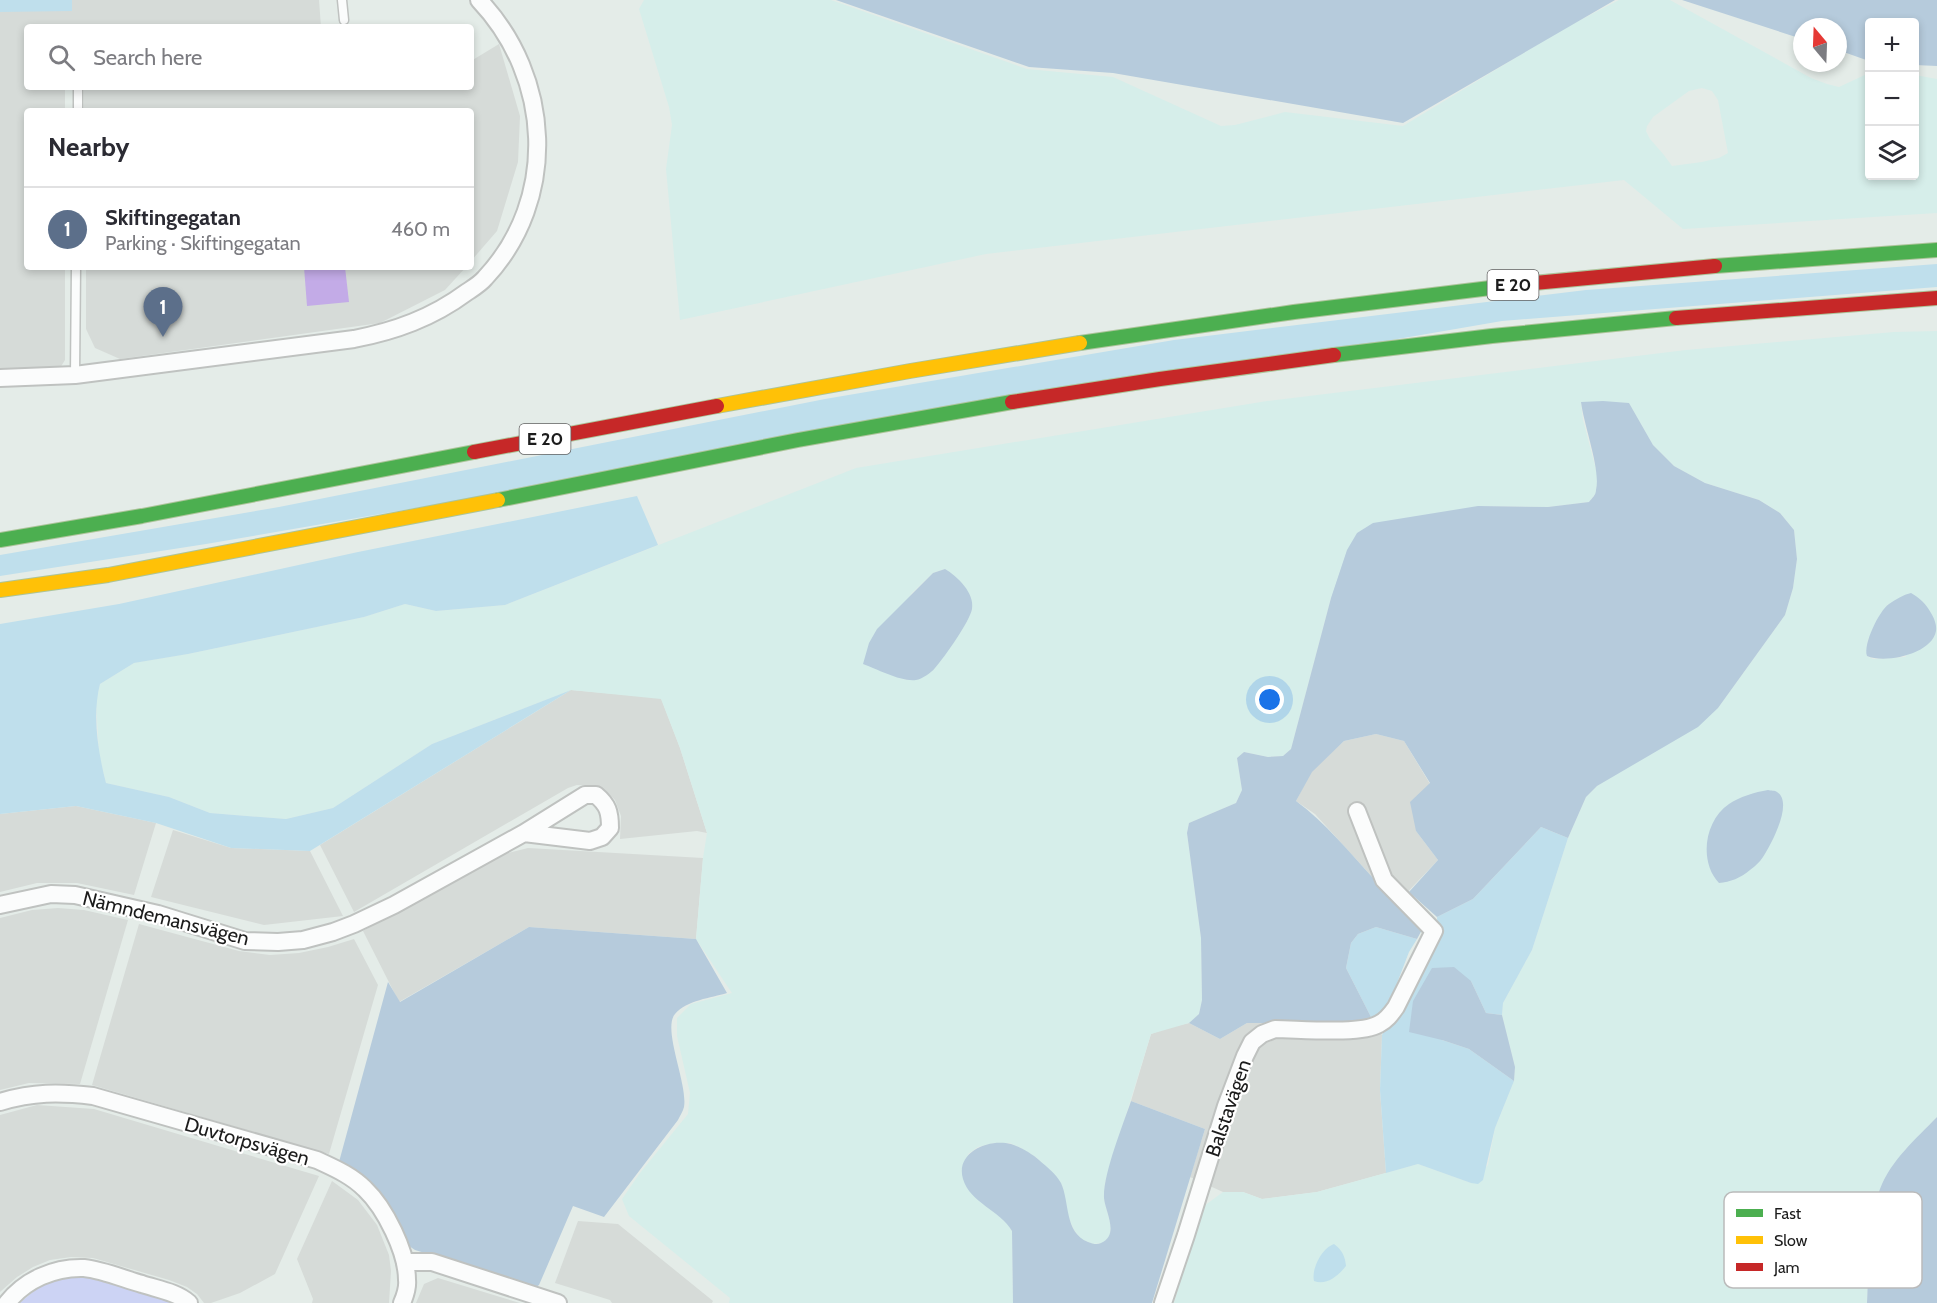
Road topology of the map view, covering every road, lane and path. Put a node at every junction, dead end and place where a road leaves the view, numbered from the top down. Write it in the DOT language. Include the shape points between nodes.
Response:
graph roads {
  1 [pos="342,0"];
  2 [pos="479,0"];
  3 [pos="344,20"];
  4 [pos="78,90"];
  5 [pos="78,108"];
  6 [pos="1937,250"];
  7 [pos="76,270"];
  8 [pos="1937,298"];
  9 [pos="75,375"];
  10 [pos="0,378"];
  11 [pos="0,540"];
  12 [pos="0,590"];
  13 [pos="1357,811"];
  14 [pos="524,833"];
  15 [pos="0,905"];
  16 [pos="0,1102"];
  17 [pos="405,1262"];
  18 [pos="7,1303"];
  19 [pos="189,1303"];
  20 [pos="402,1303"];
  21 [pos="558,1303"];
  22 [pos="1163,1303"];
  1 -- 3 [label="lane"];
  2 -- 9 [label="street" via="515,50 526,76 538,128 530,200 509,248 484,279 449,305 413,324 379,334"];
  4 -- 5 [label="lane"];
  6 -- 11 [label="highway, E 20" via="1557,280 1169,328 912,370"];
  7 -- 9 [label="lane"];
  8 -- 12 [label="highway" via="1554,329 1178,375 841,432 108,575"];
  9 -- 10 [label="street"];
  13 -- 22 [label="street, Balstavägen" via="1384,880 1434,931 1396,1007 1377,1025 1360,1030 1275,1029 1252,1042 1226,1106"];
  14 -- 14 [label="street, Nämndemansvägen" via="590,841 602,837 610,828 609,815 604,801 596,795 585,795"];
  14 -- 15 [label="street, Nämndemansvägen" via="354,924 303,939 244,940 75,895 51,894"];
  16 -- 17 [label="street, Duvtorpsvägen" via="61,1092 93,1096 317,1160 365,1188 380,1206"];
  17 -- 20 [label="street, Duvtorpsvägen" via="408,1281"];
  17 -- 21 [label="street" via="432,1262"];
  18 -- 19 [label="street" via="35,1278 85,1268 184,1298"];
}
